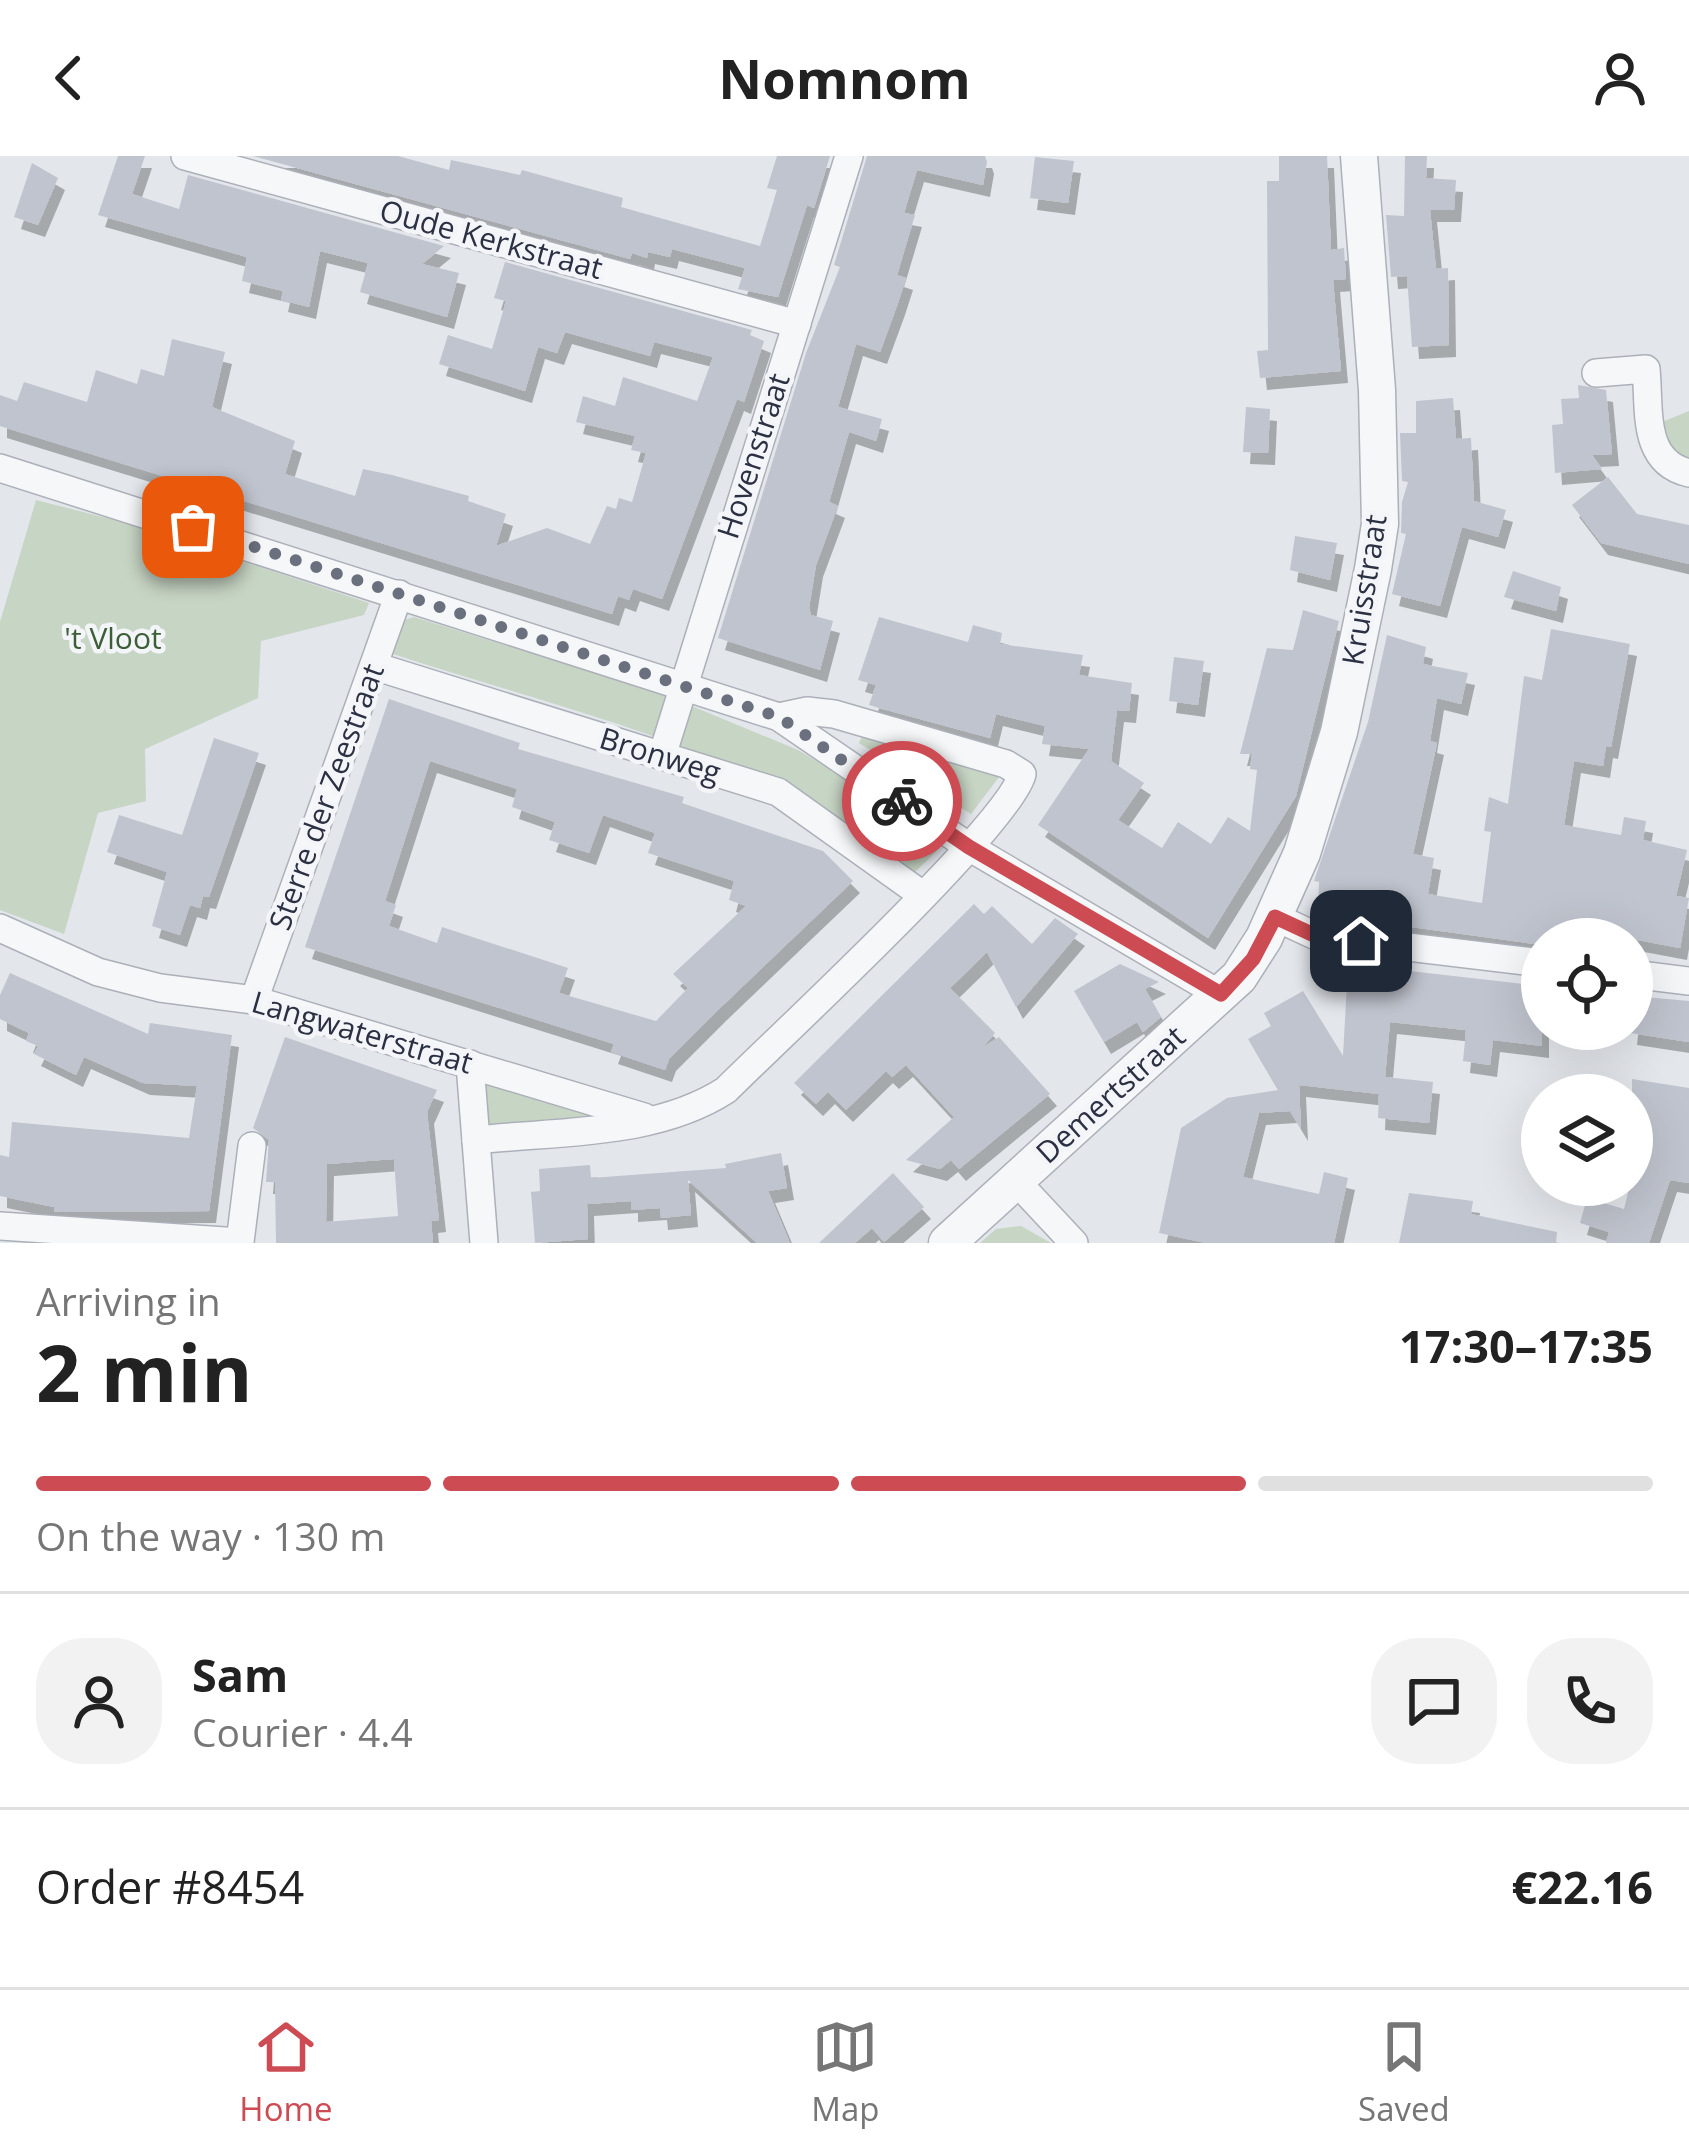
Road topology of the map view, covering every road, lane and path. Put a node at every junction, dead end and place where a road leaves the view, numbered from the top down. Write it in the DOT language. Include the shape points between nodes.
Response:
graph roads {
  1 [pos="184,156"];
  2 [pos="849,156"];
  3 [pos="1359,156"];
  4 [pos="797,324"];
  5 [pos="1596,373"];
  6 [pos="0,468"];
  7 [pos="1689,473"];
  8 [pos="400,594"];
  9 [pos="374,666"];
  10 [pos="681,682"];
  11 [pos="779,717"];
  12 [pos="662,756"];
  13 [pos="969,847"];
  14 [pos="921,894"];
  15 [pos="1270,927"];
  16 [pos="0,928"];
  17 [pos="1521,960"];
  18 [pos="1653,977"];
  19 [pos="1689,981"];
  20 [pos="1221,994"];
  21 [pos="254,1000"];
  22 [pos="470,1064"];
  23 [pos="657,1120"];
  24 [pos="476,1140"];
  25 [pos="252,1146"];
  26 [pos="1016,1181"];
  27 [pos="0,1226"];
  28 [pos="484,1243"];
  29 [pos="947,1243"];
  30 [pos="1074,1243"];
  1 -- 4 [label="street, Oude Kerkstraat"];
  2 -- 4 [label="street, Hovenstraat"];
  3 -- 15 [label="street, Kruisstraat" via="1380,524 1339,732"];
  4 -- 10 [label="street, Hovenstraat"];
  5 -- 7 [label="street" via="1646,369 1656,454"];
  6 -- 8 [label="street"];
  8 -- 9 [label="street, Sterre der Zeestraat"];
  8 -- 10 [label="street"];
  9 -- 12 [label="street, Bronweg"];
  9 -- 21 [label="street, Sterre der Zeestraat"];
  10 -- 11 [label="street"];
  10 -- 12 [label="street, Hovenstraat"];
  11 -- 13 [label="street"];
  11 -- 13 [label="street" via="834,714 1022,774"];
  12 -- 14 [label="street, Bronweg" via="778,792"];
  13 -- 14 [label="street"];
  13 -- 20 [label="street"];
  14 -- 23 [label="street" via="726,1090 693,1111"];
  15 -- 17 [label="street"];
  15 -- 20 [label="street, Demertstraat"];
  16 -- 21 [label="street, Langwaterstraat" via="98,972"];
  18 -- 19 [label="street"];
  20 -- 26 [label="street, Demertstraat"];
  21 -- 22 [label="street, Langwaterstraat"];
  22 -- 23 [label="street, Langwaterstraat"];
  22 -- 24 [label="street"];
  23 -- 24 [label="street"];
  24 -- 28 [label="street"];
  25 -- 27 [label="street" via="240,1241"];
  26 -- 29 [label="street, Demertstraat"];
  26 -- 30 [label="street"];
}
